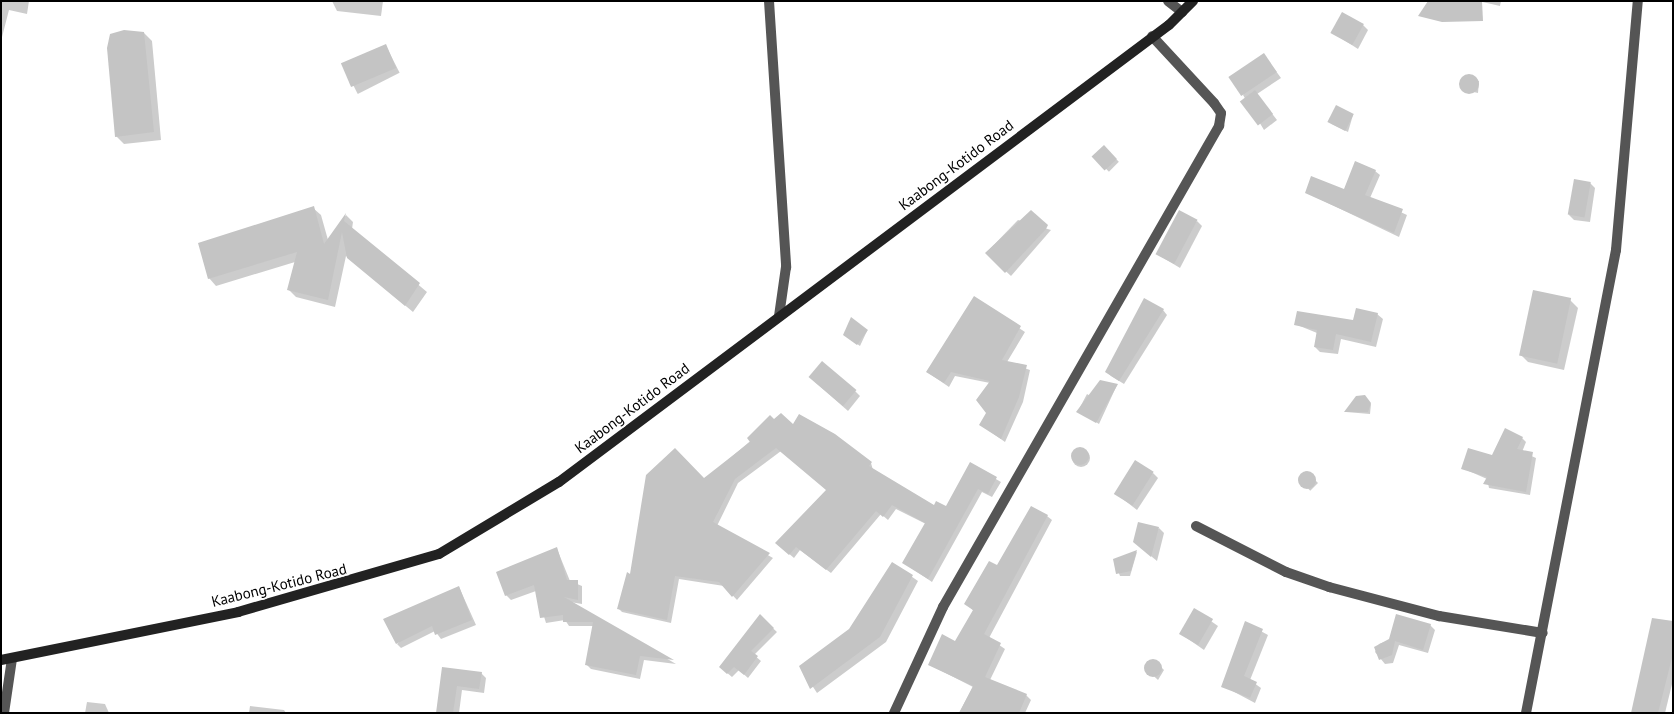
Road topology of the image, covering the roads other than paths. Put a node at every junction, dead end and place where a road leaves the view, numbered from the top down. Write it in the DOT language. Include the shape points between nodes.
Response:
graph roads {
  1 [pos="769,1"];
  2 [pos="1168,1"];
  3 [pos="1193,1"];
  4 [pos="1638,1"];
  5 [pos="1182,12"];
  6 [pos="1152,36"];
  7 [pos="779,316"];
  8 [pos="1196,526"];
  9 [pos="1543,632"];
  10 [pos="6,660"];
  11 [pos="4,713"];
  12 [pos="894,713"];
  13 [pos="1526,713"];
  1 -- 7 [label="street" via="786,267"];
  2 -- 5 [label="street"];
  3 -- 5 [label="main road, Kaabong-Kotido Road"];
  4 -- 9 [label="street" via="1616,250"];
  5 -- 6 [label="main road, Kaabong-Kotido Road"];
  6 -- 7 [label="main road, Kaabong-Kotido Road"];
  6 -- 12 [label="street" via="1214,103 1221,113 1219,126 948,598"];
  7 -- 10 [label="main road, Kaabong-Kotido Road" via="559,482 439,554 238,612"];
  8 -- 9 [label="street" via="1286,572 1329,587 1439,616"];
  9 -- 13 [label="street"];
  10 -- 11 [label="street"];
}
